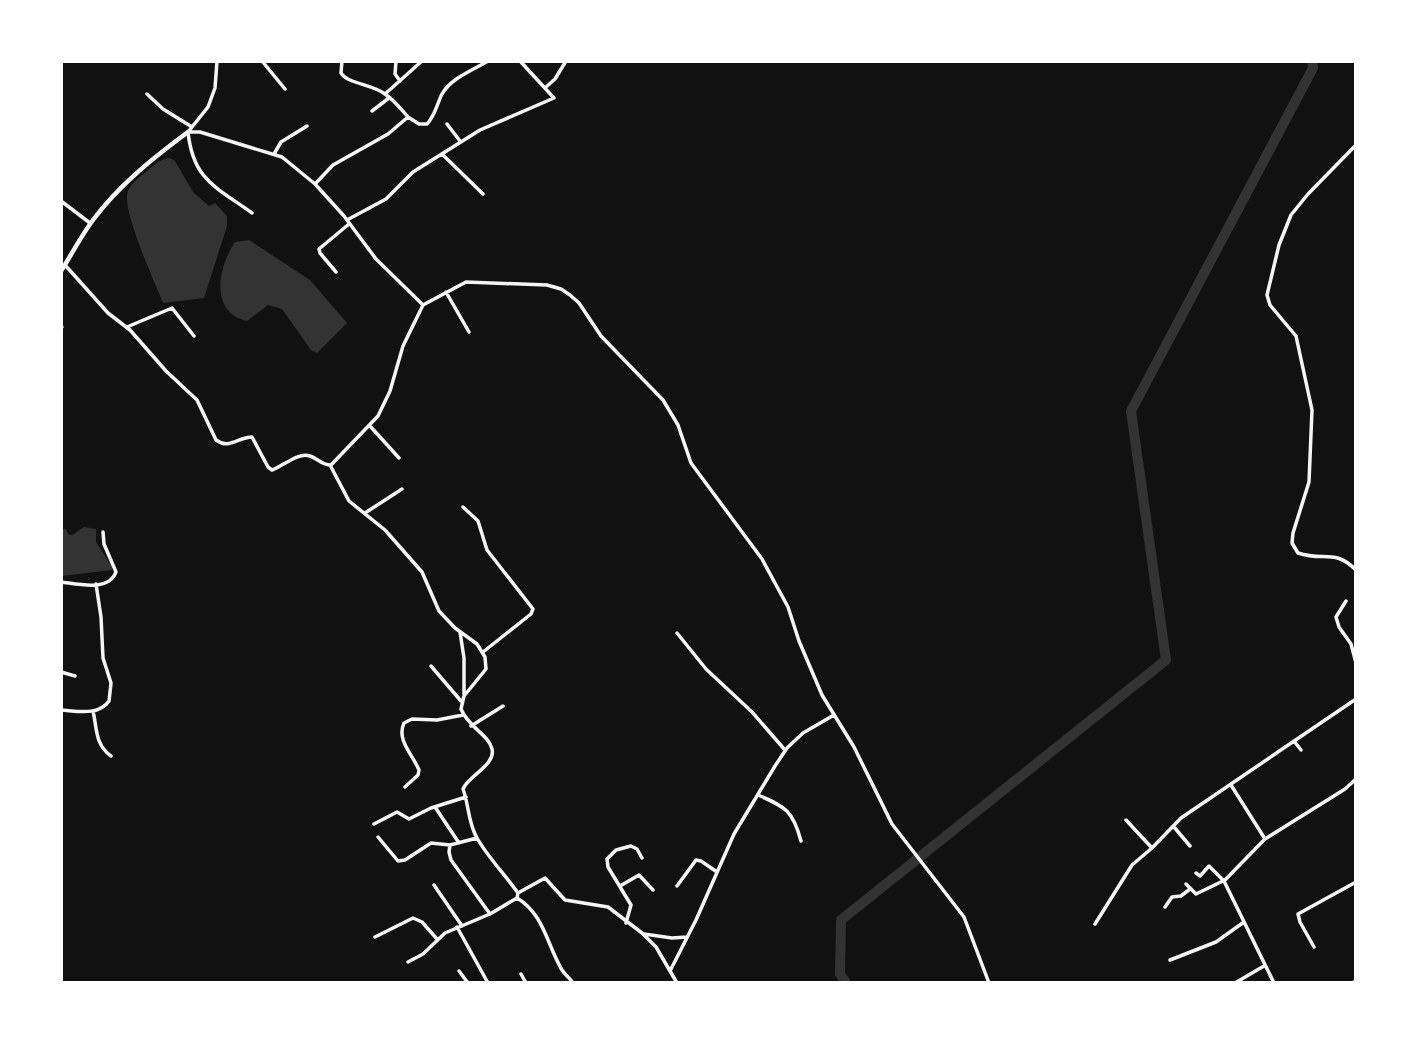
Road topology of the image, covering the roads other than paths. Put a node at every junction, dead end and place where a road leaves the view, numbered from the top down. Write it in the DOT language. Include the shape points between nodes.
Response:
graph roads {
  1 [pos="217,61"];
  2 [pos="262,61"];
  3 [pos="342,61"];
  4 [pos="396,61"];
  5 [pos="422,61"];
  6 [pos="488,61"];
  7 [pos="520,61"];
  8 [pos="566,61"];
  9 [pos="400,81"];
  10 [pos="545,88"];
  11 [pos="285,89"];
  12 [pos="147,94"];
  13 [pos="387,96"];
  14 [pos="372,111"];
  15 [pos="408,117"];
  16 [pos="447,124"];
  17 [pos="307,126"];
  18 [pos="192,127"];
  19 [pos="188,132"];
  20 [pos="460,141"];
  21 [pos="1356,145"];
  22 [pos="274,154"];
  23 [pos="442,154"];
  24 [pos="315,184"];
  25 [pos="482,194"];
  26 [pos="61,201"];
  27 [pos="252,213"];
  28 [pos="348,222"];
  29 [pos="90,223"];
  30 [pos="62,269"];
  31 [pos="336,272"];
  32 [pos="446,292"];
  33 [pos="424,305"];
  34 [pos="127,328"];
  35 [pos="469,332"];
  36 [pos="194,337"];
  37 [pos="370,426"];
  38 [pos="399,458"];
  39 [pos="330,465"];
  40 [pos="402,489"];
  41 [pos="463,507"];
  42 [pos="365,513"];
  43 [pos="103,533"];
  44 [pos="1356,570"];
  45 [pos="61,582"];
  46 [pos="96,584"];
  47 [pos="1346,601"];
  48 [pos="460,632"];
  49 [pos="677,633"];
  50 [pos="483,652"];
  51 [pos="1356,663"];
  52 [pos="430,666"];
  53 [pos="61,672"];
  54 [pos="75,676"];
  55 [pos="464,696"];
  56 [pos="1356,699"];
  57 [pos="461,702"];
  58 [pos="503,706"];
  59 [pos="61,710"];
  60 [pos="93,711"];
  61 [pos="463,715"];
  62 [pos="834,715"];
  63 [pos="471,726"];
  64 [pos="1294,741"];
  65 [pos="785,750"];
  66 [pos="1301,750"];
  67 [pos="111,756"];
  68 [pos="1356,779"];
  69 [pos="1231,785"];
  70 [pos="405,787"];
  71 [pos="757,794"];
  72 [pos="466,797"];
  73 [pos="435,807"];
  74 [pos="1126,820"];
  75 [pos="374,824"];
  76 [pos="1174,827"];
  77 [pos="378,837"];
  78 [pos="477,838"];
  79 [pos="1265,839"];
  80 [pos="801,841"];
  81 [pos="460,843"];
  82 [pos="450,845"];
  83 [pos="1190,846"];
  84 [pos="1152,848"];
  85 [pos="642,858"];
  86 [pos="717,872"];
  87 [pos="1196,873"];
  88 [pos="1224,881"];
  89 [pos="1356,883"];
  90 [pos="1186,884"];
  91 [pos="434,885"];
  92 [pos="620,886"];
  93 [pos="677,886"];
  94 [pos="1190,889"];
  95 [pos="653,890"];
  96 [pos="517,896"];
  97 [pos="1166,906"];
  98 [pos="490,914"];
  99 [pos="1244,922"];
  100 [pos="626,923"];
  101 [pos="1095,924"];
  102 [pos="460,927"];
  103 [pos="642,933"];
  104 [pos="376,937"];
  105 [pos="687,937"];
  106 [pos="438,939"];
  107 [pos="1314,947"];
  108 [pos="1171,960"];
  109 [pos="408,962"];
  110 [pos="1264,966"];
  111 [pos="459,971"];
  112 [pos="670,971"];
  113 [pos="521,974"];
  114 [pos="468,983"];
  115 [pos="488,983"];
  116 [pos="526,983"];
  117 [pos="573,983"];
  118 [pos="677,983"];
  119 [pos="989,983"];
  120 [pos="1235,983"];
  121 [pos="1274,983"];
  1 -- 18 [label="street" via="213,94"];
  2 -- 11 [label="street"];
  3 -- 13 [label="street" via="345,79"];
  4 -- 9 [label="street" via="395,74"];
  5 -- 9 [label="street"];
  6 -- 15 [label="street" via="443,91 427,124"];
  7 -- 10 [label="street"];
  8 -- 10 [label="street"];
  9 -- 13 [label="street"];
  10 -- 20 [label="street" via="554,98"];
  12 -- 18 [label="street"];
  13 -- 14 [label="street"];
  13 -- 15 [label="street"];
  15 -- 24 [label="street" via="388,134 333,165"];
  16 -- 20 [label="street"];
  17 -- 22 [label="street" via="281,142"];
  18 -- 19 [label="street"];
  19 -- 22 [label="street"];
  19 -- 27 [label="street" via="197,170"];
  19 -- 29 [label="street" via="138,172"];
  20 -- 23 [label="street"];
  21 -- 44 [label="street" via="1292,215 1267,295 1296,336 1312,410 1309,482 1292,542 1298,554 1339,557"];
  22 -- 24 [label="street"];
  23 -- 25 [label="street"];
  23 -- 28 [label="street" via="413,172 386,199"];
  24 -- 28 [label="street"];
  26 -- 29 [label="street"];
  28 -- 31 [label="street" via="319,249"];
  28 -- 33 [label="street" via="376,260"];
  29 -- 30 [label="street"];
  30 -- 34 [label="street"];
  32 -- 33 [label="street"];
  32 -- 35 [label="street"];
  32 -- 62 [label="street" via="467,282 547,285 579,303 601,336 663,400 678,425 691,463 762,559"];
  33 -- 37 [label="street" via="402,346 382,409"];
  34 -- 36 [label="street" via="172,308"];
  34 -- 39 [label="street" via="197,400 216,440 229,444 252,437 272,470 303,455"];
  37 -- 38 [label="street"];
  37 -- 39 [label="street"];
  39 -- 42 [label="street" via="349,501"];
  40 -- 42 [label="street"];
  41 -- 50 [label="street" via="478,521 487,550 533,610"];
  42 -- 48 [label="street" via="422,572 439,611"];
  43 -- 46 [label="street" via="116,572 112,581"];
  45 -- 46 [label="street"];
  46 -- 60 [label="street" via="111,695 105,707"];
  47 -- 51 [label="street" via="1336,617"];
  48 -- 50 [label="street"];
  48 -- 55 [label="street"];
  49 -- 65 [label="street"];
  50 -- 55 [label="street" via="486,669"];
  52 -- 57 [label="street"];
  53 -- 54 [label="street"];
  55 -- 57 [label="street"];
  56 -- 64 [label="street"];
  57 -- 61 [label="street"];
  58 -- 63 [label="street"];
  59 -- 60 [label="street"];
  60 -- 67 [label="street" via="98,743"];
  61 -- 63 [label="street"];
  61 -- 70 [label="street" via="404,723 402,740 419,770"];
  62 -- 65 [label="street"];
  62 -- 119 [label="street" via="892,824 964,917"];
  63 -- 72 [label="street" via="487,740 493,753 463,787"];
  64 -- 66 [label="street"];
  64 -- 69 [label="street"];
  65 -- 71 [label="street"];
  68 -- 79 [label="street"];
  69 -- 76 [label="street" via="1192,809"];
  69 -- 79 [label="street"];
  71 -- 80 [label="street" via="787,809"];
  71 -- 86 [label="street"];
  72 -- 73 [label="street"];
  72 -- 78 [label="street"];
  73 -- 75 [label="street" via="409,819 397,812"];
  73 -- 81 [label="street"];
  74 -- 84 [label="street"];
  76 -- 83 [label="street"];
  76 -- 84 [label="street"];
  77 -- 82 [label="street" via="398,861 431,843"];
  78 -- 81 [label="street"];
  78 -- 96 [label="street"];
  79 -- 88 [label="street"];
  81 -- 82 [label="street"];
  82 -- 98 [label="street" via="451,860"];
  84 -- 101 [label="street" via="1132,865"];
  85 -- 92 [label="street" via="631,846 608,856 608,867"];
  86 -- 93 [label="street" via="696,860"];
  86 -- 105 [label="street"];
  87 -- 88 [label="street" via="1200,876 1209,866"];
  88 -- 94 [label="street" via="1196,894"];
  88 -- 99 [label="street"];
  89 -- 107 [label="street" via="1298,914"];
  90 -- 94 [label="street"];
  91 -- 102 [label="street"];
  92 -- 95 [label="street" via="639,875"];
  92 -- 100 [label="street" via="631,905"];
  94 -- 97 [label="street" via="1172,897"];
  96 -- 98 [label="street"];
  96 -- 100 [label="street" via="545,878 565,900 608,907"];
  96 -- 117 [label="street" via="534,912"];
  98 -- 102 [label="street"];
  99 -- 108 [label="street" via="1216,942"];
  99 -- 110 [label="street"];
  100 -- 103 [label="street"];
  102 -- 106 [label="street"];
  102 -- 115 [label="street"];
  103 -- 105 [label="street"];
  103 -- 112 [label="street"];
  104 -- 106 [label="street" via="413,918"];
  105 -- 112 [label="street"];
  106 -- 109 [label="street"];
  110 -- 120 [label="street"];
  110 -- 121 [label="street"];
  111 -- 114 [label="street"];
  112 -- 118 [label="street"];
  113 -- 116 [label="street"];
}
